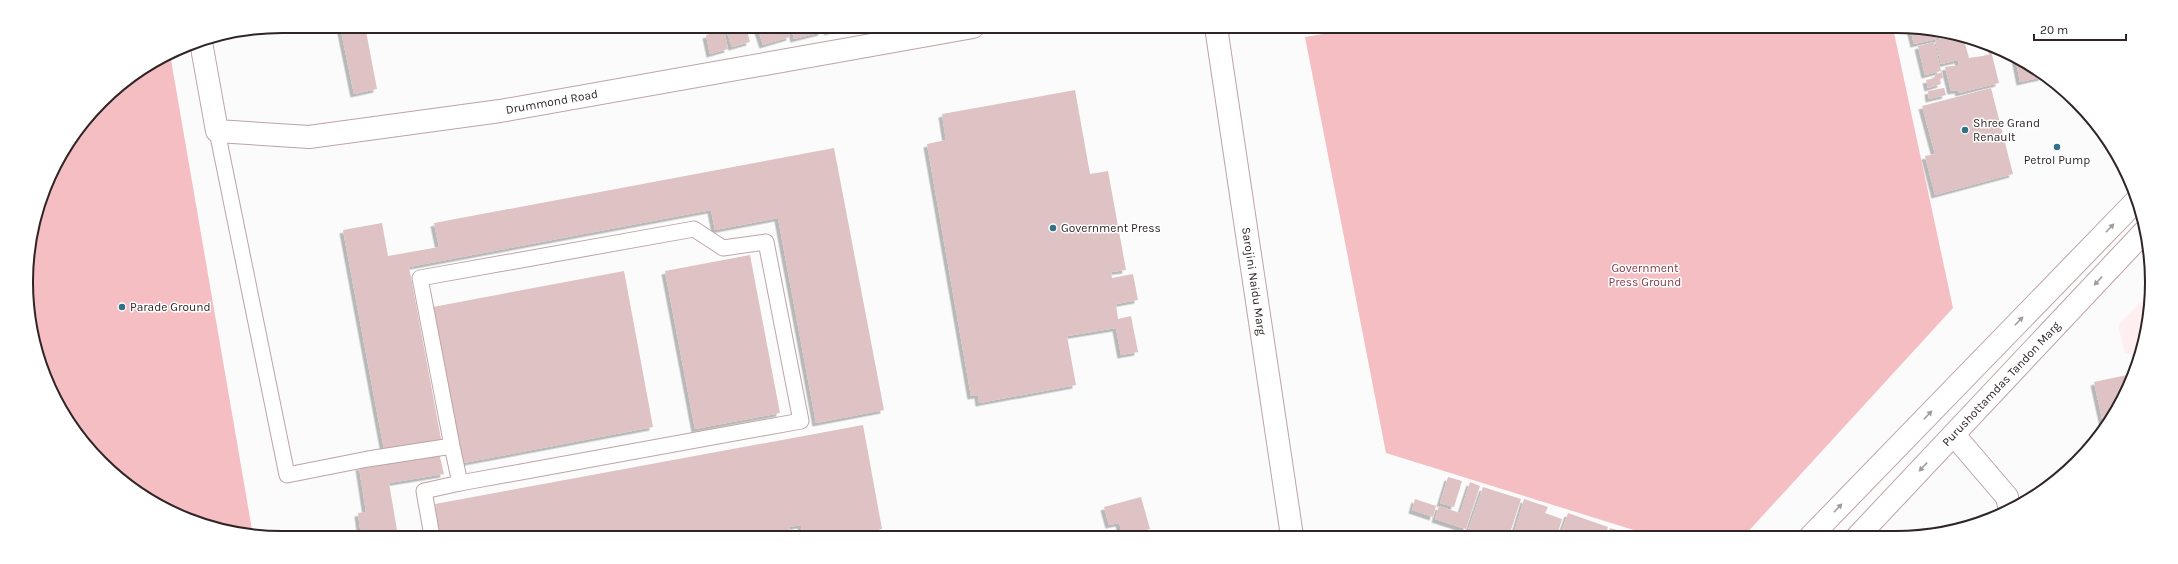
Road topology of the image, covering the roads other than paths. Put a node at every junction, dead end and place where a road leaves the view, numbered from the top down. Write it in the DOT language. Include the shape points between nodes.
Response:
graph roads {
  1 [pos="939,33"];
  2 [pos="1217,33"];
  3 [pos="202,46"];
  4 [pos="217,131"];
  5 [pos="2133,204"];
  6 [pos="2141,236"];
  7 [pos="1954,434"];
  8 [pos="452,446"];
  9 [pos="460,483"];
  10 [pos="2008,504"];
  11 [pos="431,531"];
  12 [pos="1291,531"];
  13 [pos="1816,531"];
  14 [pos="1867,531"];
  1 -- 4 [label="main road, Drummond Road" via="500,112 309,137"];
  2 -- 12 [label="main road, Sarojini Naidu Marg"];
  3 -- 4 [label="main road"];
  4 -- 8 [label="lane" via="287,475"];
  13 -- 5 [label="main road, one-way"];
  6 -- 7 [label="main road, Purushottamdas Tandon Marg, one-way"];
  7 -- 10 [label="main road" via="2007,497"];
  7 -- 14 [label="main road, Purushottamdas Tandon Marg, one-way"];
  8 -- 9 [label="lane"];
  8 -- 9 [label="lane" via="420,278 694,229 723,248 766,242 800,421"];
  9 -- 11 [label="lane" via="424,491"];
}
